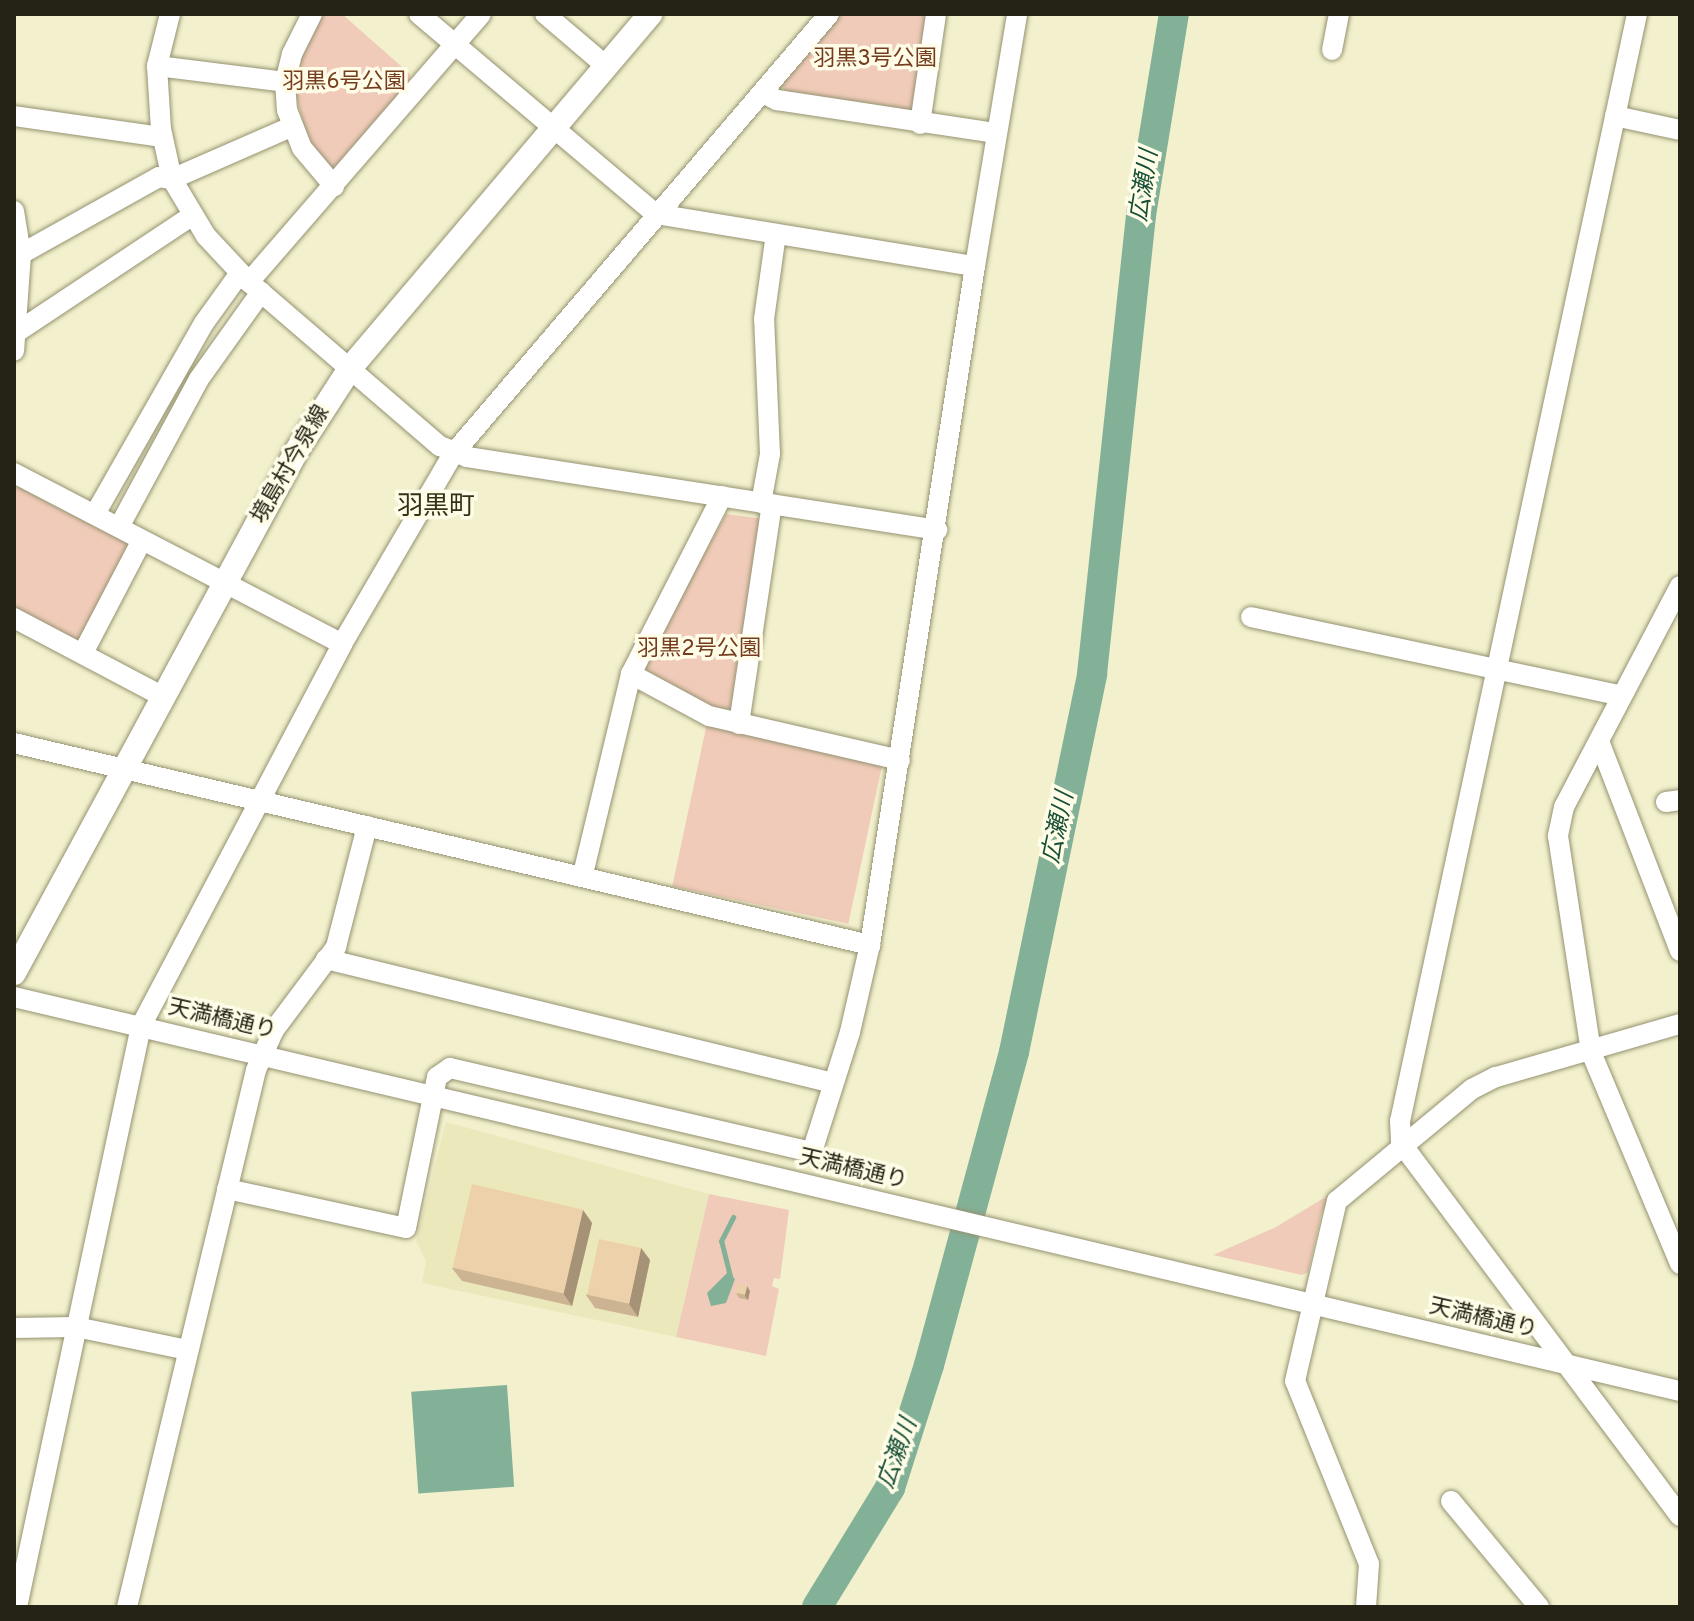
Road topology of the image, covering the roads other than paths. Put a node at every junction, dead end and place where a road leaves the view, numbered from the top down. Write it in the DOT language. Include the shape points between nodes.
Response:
graph roads {
  1 [pos="170,14"];
  2 [pos="419,14"];
  3 [pos="481,14"];
  4 [pos="545,14"];
  5 [pos="650,14"];
  6 [pos="829,14"];
  7 [pos="936,14"];
  8 [pos="1017,14"];
  9 [pos="1339,14"];
  10 [pos="1637,14"];
  11 [pos="305,16"];
  12 [pos="455,43"];
  13 [pos="1332,50"];
  14 [pos="157,66"];
  15 [pos="606,66"];
  16 [pos="285,82"];
  17 [pos="763,93"];
  18 [pos="14,116"];
  19 [pos="1615,116"];
  20 [pos="920,124"];
  21 [pos="291,127"];
  22 [pos="556,128"];
  23 [pos="1680,130"];
  24 [pos="995,133"];
  25 [pos="162,137"];
  26 [pos="172,179"];
  27 [pos="334,186"];
  28 [pos="656,214"];
  29 [pos="193,215"];
  30 [pos="14,220"];
  31 [pos="776,234"];
  32 [pos="21,254"];
  33 [pos="975,266"];
  34 [pos="250,282"];
  35 [pos="14,334"];
  36 [pos="14,351"];
  37 [pos="351,367"];
  38 [pos="453,454"];
  39 [pos="14,473"];
  40 [pos="722,496"];
  41 [pos="766,504"];
  42 [pos="95,514"];
  43 [pos="119,527"];
  44 [pos="937,530"];
  45 [pos="142,540"];
  46 [pos="225,584"];
  47 [pos="1680,586"];
  48 [pos="1672,608"];
  49 [pos="1251,617"];
  50 [pos="14,618"];
  51 [pos="342,644"];
  52 [pos="83,653"];
  53 [pos="1498,670"];
  54 [pos="631,674"];
  55 [pos="1622,696"];
  56 [pos="164,697"];
  57 [pos="739,724"];
  58 [pos="1599,741"];
  59 [pos="14,743"];
  60 [pos="900,760"];
  61 [pos="124,771"];
  62 [pos="263,801"];
  63 [pos="367,826"];
  64 [pos="583,874"];
  65 [pos="870,945"];
  66 [pos="1680,951"];
  67 [pos="326,959"];
  68 [pos="14,973"];
  69 [pos="14,997"];
  70 [pos="1680,1024"];
  71 [pos="141,1026"];
  72 [pos="1591,1052"];
  73 [pos="262,1054"];
  74 [pos="833,1083"];
  75 [pos="435,1093"];
  76 [pos="1401,1143"];
  77 [pos="227,1189"];
  78 [pos="1680,1264"];
  79 [pos="1312,1303"];
  80 [pos="76,1327"];
  81 [pos="14,1328"];
  82 [pos="188,1350"];
  83 [pos="1566,1364"];
  84 [pos="1680,1391"];
  85 [pos="1451,1501"];
  86 [pos="1680,1516"];
  87 [pos="17,1607"];
  88 [pos="127,1607"];
  89 [pos="1366,1607"];
  90 [pos="1539,1607"];
  1 -- 14 [label="street"];
  2 -- 12 [label="street"];
  3 -- 12 [label="street"];
  4 -- 15 [label="street"];
  5 -- 15 [label="main road, 境島村今泉線"];
  6 -- 17 [label="street"];
  7 -- 20 [label="street"];
  8 -- 24 [label="street"];
  9 -- 13 [label="street"];
  10 -- 19 [label="street"];
  11 -- 16 [label="street"];
  12 -- 22 [label="street"];
  12 -- 27 [label="street"];
  14 -- 16 [label="street"];
  14 -- 25 [label="street"];
  15 -- 22 [label="main road, 境島村今泉線"];
  16 -- 21 [label="street"];
  17 -- 20 [label="street" via="777,100"];
  17 -- 28 [label="street"];
  18 -- 25 [label="street"];
  19 -- 23 [label="street"];
  19 -- 53 [label="street"];
  20 -- 24 [label="street"];
  21 -- 26 [label="street"];
  21 -- 27 [label="street"];
  22 -- 28 [label="street"];
  22 -- 37 [label="main road, 境島村今泉線"];
  24 -- 33 [label="street"];
  25 -- 26 [label="street"];
  26 -- 29 [label="street"];
  26 -- 32 [label="street" via="159,177"];
  27 -- 34 [label="street"];
  28 -- 31 [label="street"];
  28 -- 38 [label="street"];
  29 -- 34 [label="street"];
  29 -- 35 [label="street"];
  30 -- 32 [label="street"];
  31 -- 33 [label="street"];
  31 -- 41 [label="street" via="764,319 770,454"];
  32 -- 35 [label="street"];
  33 -- 44 [label="street"];
  34 -- 37 [label="street"];
  34 -- 42 [label="street" via="204,323"];
  34 -- 43 [label="street"];
  35 -- 36 [label="street"];
  37 -- 38 [label="street"];
  37 -- 46 [label="main road, 境島村今泉線" via="296,452"];
  38 -- 40 [label="street"];
  38 -- 51 [label="street"];
  39 -- 42 [label="street"];
  40 -- 41 [label="street"];
  40 -- 54 [label="street"];
  41 -- 44 [label="street"];
  41 -- 57 [label="street"];
  42 -- 43 [label="street"];
  43 -- 45 [label="street"];
  44 -- 60 [label="street"];
  45 -- 46 [label="street"];
  45 -- 52 [label="street"];
  46 -- 51 [label="street"];
  46 -- 56 [label="main road, 境島村今泉線"];
  47 -- 48 [label="street"];
  48 -- 55 [label="street"];
  49 -- 53 [label="street"];
  50 -- 52 [label="street"];
  51 -- 62 [label="street"];
  52 -- 56 [label="street"];
  53 -- 55 [label="street"];
  53 -- 76 [label="street" via="1400,1121"];
  54 -- 57 [label="street" via="709,716"];
  54 -- 64 [label="street"];
  55 -- 58 [label="street"];
  56 -- 61 [label="main road, 境島村今泉線"];
  57 -- 60 [label="street"];
  58 -- 66 [label="street"];
  58 -- 72 [label="street" via="1564,807 1558,836"];
  59 -- 61 [label="street"];
  60 -- 65 [label="street"];
  61 -- 62 [label="street"];
  61 -- 68 [label="main road, 境島村今泉線"];
  62 -- 63 [label="street"];
  62 -- 71 [label="street"];
  63 -- 64 [label="street"];
  63 -- 67 [label="street" via="336,947"];
  64 -- 65 [label="street"];
  65 -- 74 [label="street"];
  67 -- 73 [label="street"];
  67 -- 74 [label="street"];
  69 -- 71 [label="street, 天満橋通り"];
  70 -- 72 [label="street"];
  71 -- 73 [label="street, 天満橋通り"];
  71 -- 80 [label="street"];
  72 -- 76 [label="street" via="1496,1077 1440,1110"];
  72 -- 78 [label="street"];
  73 -- 75 [label="street, 天満橋通り"];
  73 -- 77 [label="street"];
  74 -- 75 [label="street" via="812,1152 450,1068 437,1077"];
  75 -- 77 [label="street" via="406,1228"];
  75 -- 79 [label="street, 天満橋通り"];
  76 -- 79 [label="street" via="1337,1201"];
  76 -- 83 [label="street"];
  77 -- 82 [label="street"];
  79 -- 83 [label="street, 天満橋通り"];
  79 -- 89 [label="street" via="1295,1381 1369,1564"];
  80 -- 81 [label="street"];
  80 -- 82 [label="street"];
  80 -- 87 [label="street"];
  82 -- 88 [label="street"];
  83 -- 84 [label="street, 天満橋通り"];
  83 -- 86 [label="street"];
  85 -- 90 [label="street"];
}
